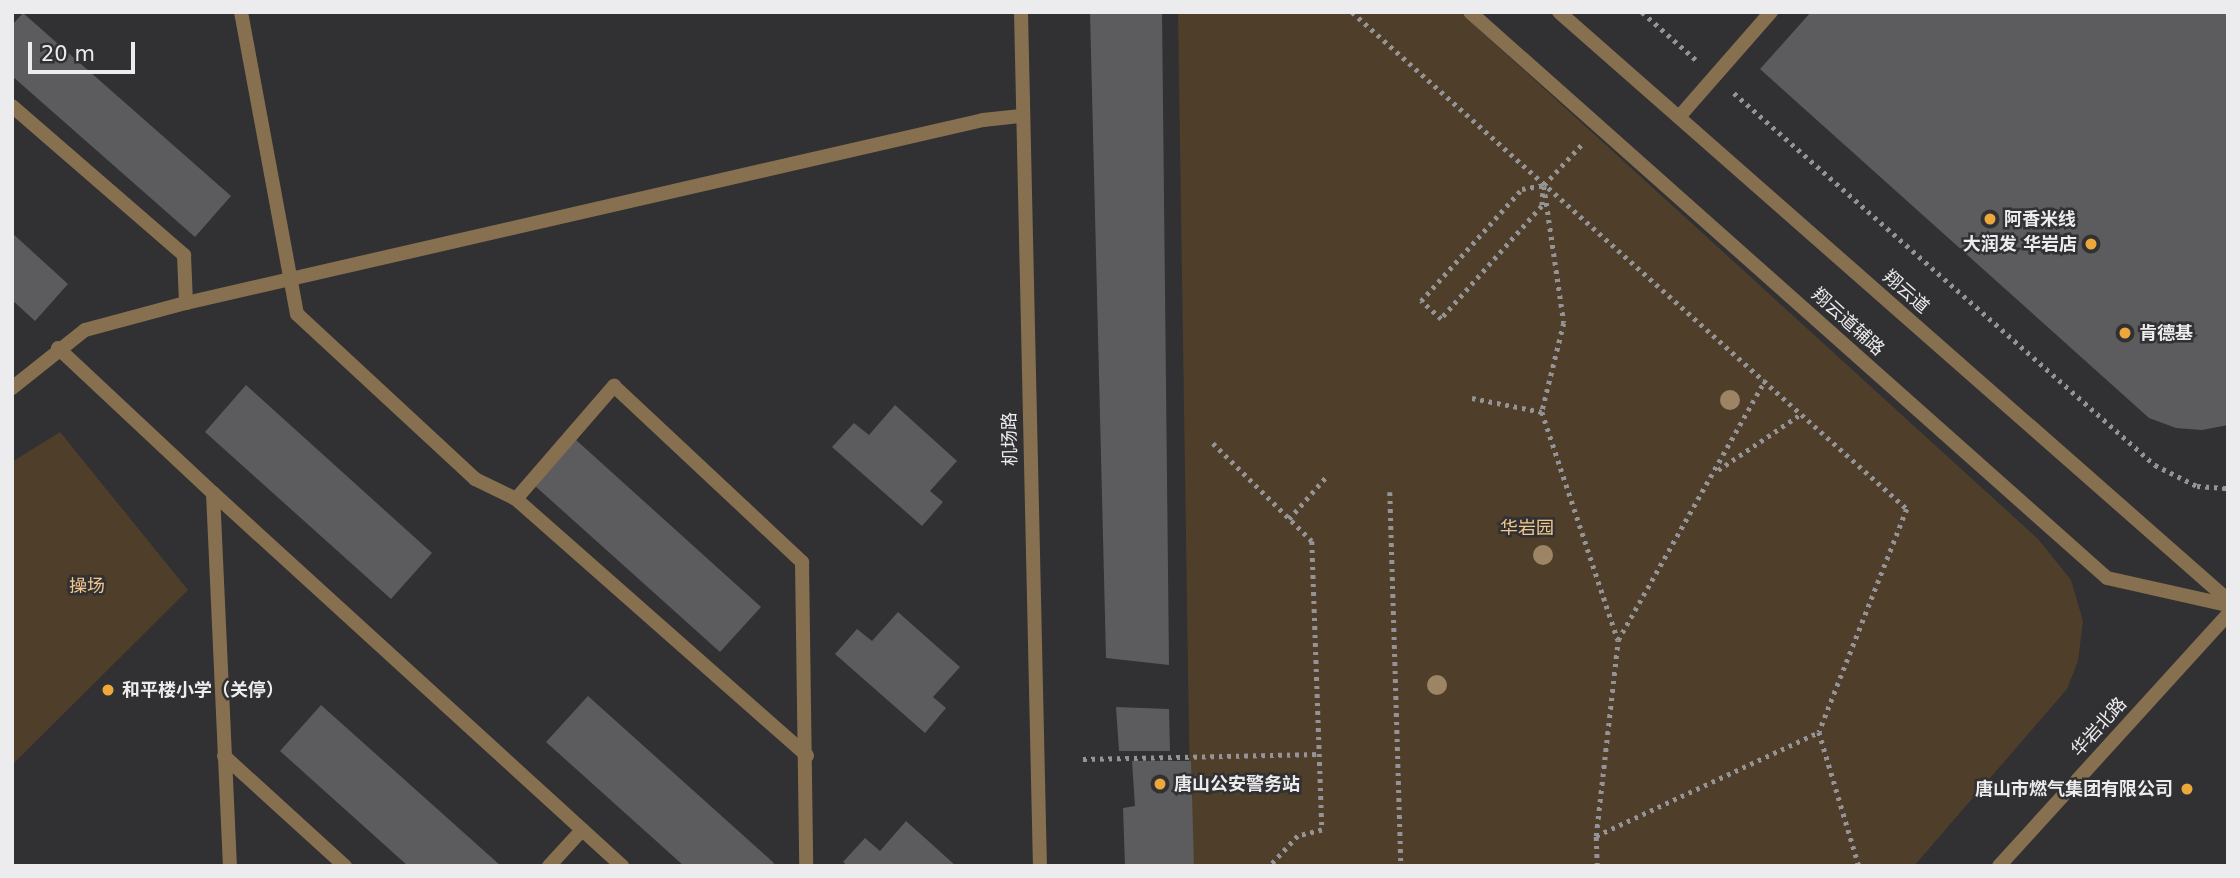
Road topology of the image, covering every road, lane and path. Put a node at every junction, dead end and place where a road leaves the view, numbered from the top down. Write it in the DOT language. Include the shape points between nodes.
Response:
graph roads {
  1 [pos="241,12"];
  2 [pos="1021,12"];
  3 [pos="1352,12"];
  4 [pos="1470,12"];
  5 [pos="1559,12"];
  6 [pos="1642,12"];
  7 [pos="1771,12"];
  8 [pos="1714,76"];
  9 [pos="12,106"];
  10 [pos="1022,116"];
  11 [pos="1679,117"];
  12 [pos="1585,141"];
  13 [pos="1544,185"];
  14 [pos="293,279"];
  15 [pos="186,303"];
  16 [pos="58,348"];
  17 [pos="1765,380"];
  18 [pos="12,388"];
  19 [pos="1472,398"];
  20 [pos="1542,412"];
  21 [pos="1801,414"];
  22 [pos="1213,443"];
  23 [pos="1717,471"];
  24 [pos="1325,478"];
  25 [pos="2228,488"];
  26 [pos="1390,492"];
  27 [pos="213,493"];
  28 [pos="516,499"];
  29 [pos="1289,519"];
  30 [pos="2228,603"];
  31 [pos="2228,614"];
  32 [pos="1618,640"];
  33 [pos="1819,732"];
  34 [pos="1320,754"];
  35 [pos="224,756"];
  36 [pos="807,756"];
  37 [pos="1083,760"];
  38 [pos="582,830"];
  39 [pos="1596,836"];
  40 [pos="230,866"];
  41 [pos="345,866"];
  42 [pos="549,866"];
  43 [pos="622,866"];
  44 [pos="806,866"];
  45 [pos="1040,866"];
  46 [pos="1270,866"];
  47 [pos="1401,866"];
  48 [pos="1597,866"];
  49 [pos="1859,866"];
  50 [pos="1999,866"];
  1 -- 14 [label="street"];
  2 -- 10 [label="street, 机场路"];
  3 -- 13 [label="path"];
  4 -- 30 [label="street, 翔云道辅路" via="2107,578"];
  5 -- 11 [label="street, 翔云道"];
  6 -- 8 [label="path"];
  7 -- 8 [label="street"];
  8 -- 11 [label="street"];
  8 -- 25 [label="path" via="2155,465 2197,486"];
  9 -- 15 [label="street" via="184,255"];
  10 -- 14 [label="street" via="984,120"];
  10 -- 45 [label="street, 机场路"];
  11 -- 30 [label="street, 翔云道"];
  12 -- 13 [label="path"];
  13 -- 13 [label="path" via="1542,206 1441,319 1421,301 1522,189"];
  13 -- 17 [label="path"];
  13 -- 20 [label="path" via="1564,323"];
  14 -- 15 [label="street"];
  14 -- 28 [label="street" via="298,314 475,479"];
  15 -- 16 [label="street" via="85,330"];
  16 -- 18 [label="street"];
  16 -- 27 [label="street"];
  17 -- 21 [label="path"];
  17 -- 23 [label="path"];
  19 -- 20 [label="path"];
  20 -- 32 [label="path"];
  21 -- 23 [label="path"];
  21 -- 33 [label="path" via="1907,509"];
  22 -- 29 [label="path"];
  23 -- 32 [label="path"];
  24 -- 29 [label="path"];
  26 -- 47 [label="path"];
  27 -- 35 [label="street"];
  27 -- 38 [label="street"];
  28 -- 36 [label="street"];
  28 -- 36 [label="street" via="614,386 802,562"];
  29 -- 34 [label="path" via="1312,541"];
  31 -- 50 [label="street, 华岩北路"];
  32 -- 39 [label="path"];
  33 -- 39 [label="path"];
  33 -- 49 [label="path"];
  34 -- 37 [label="path"];
  34 -- 46 [label="path" via="1322,830 1298,836"];
  35 -- 40 [label="street"];
  35 -- 41 [label="street"];
  36 -- 44 [label="street"];
  38 -- 42 [label="street"];
  38 -- 43 [label="street"];
  39 -- 48 [label="path"];
}
